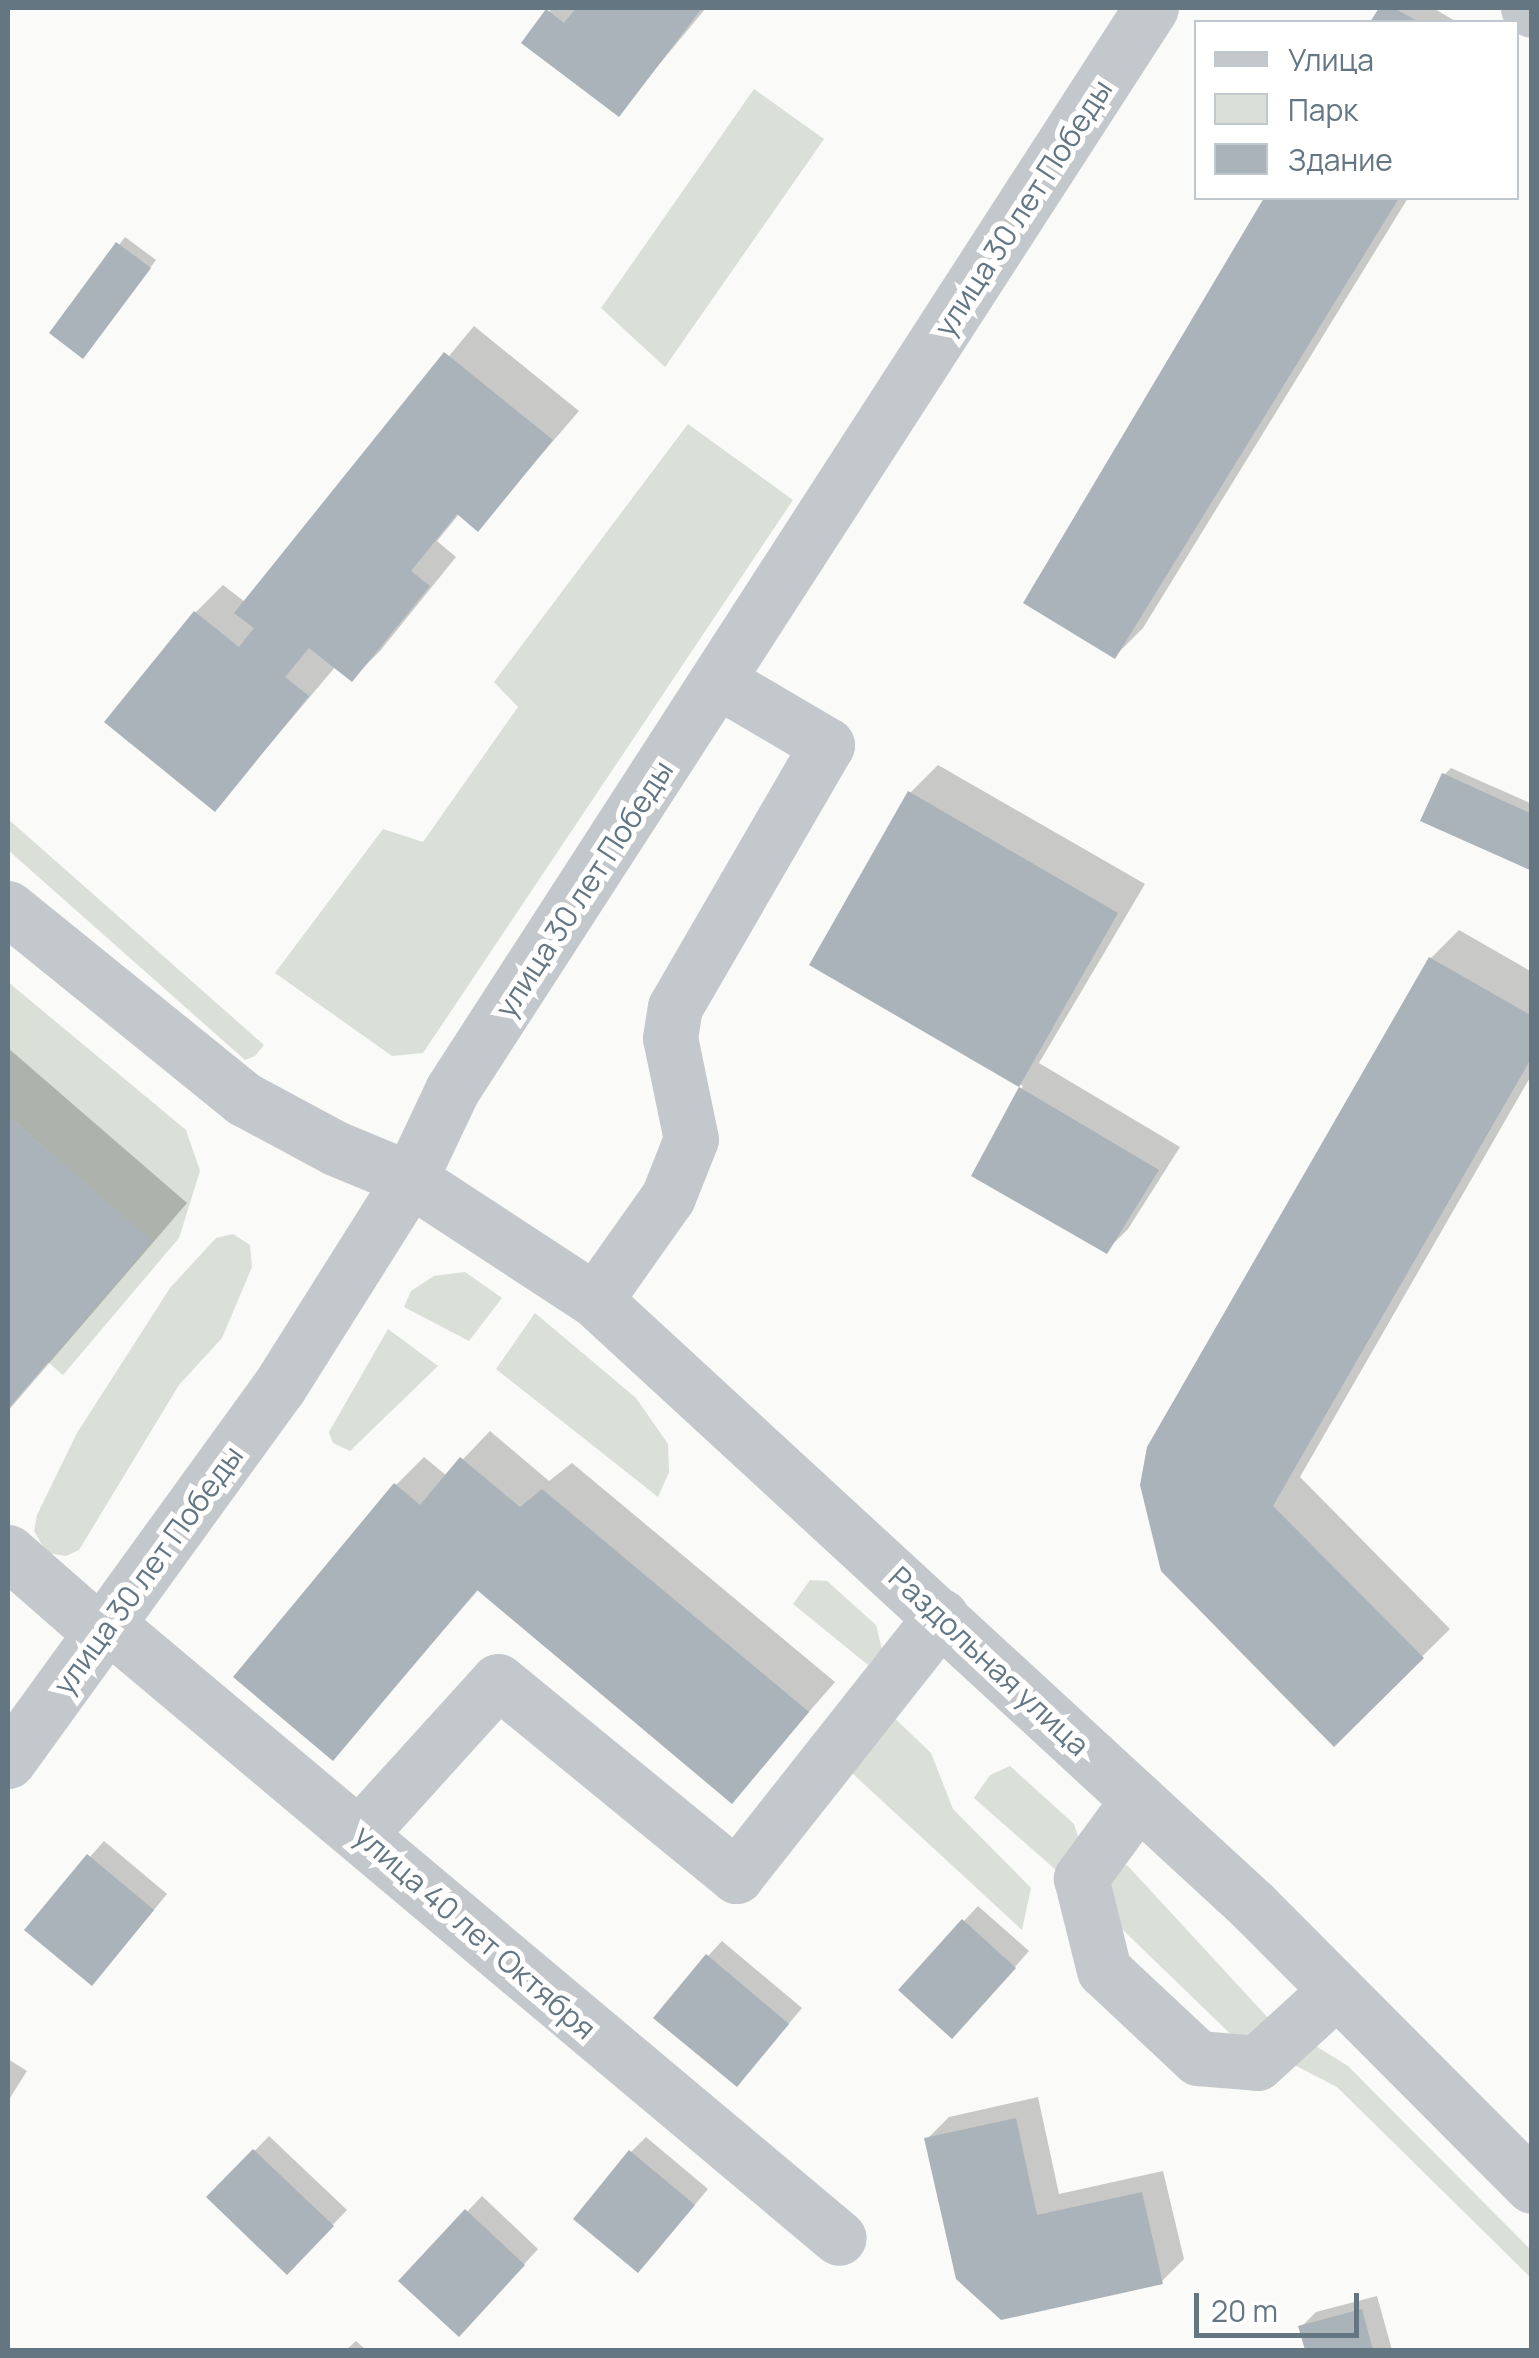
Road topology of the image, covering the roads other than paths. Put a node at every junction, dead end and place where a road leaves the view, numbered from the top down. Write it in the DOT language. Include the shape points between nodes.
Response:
graph roads {
  1 [pos="1151,8"];
  2 [pos="720,682"];
  3 [pos="8,908"];
  4 [pos="410,1179"];
  5 [pos="594,1300"];
  6 [pos="9,1555"];
  7 [pos="941,1616"];
  8 [pos="108,1631"];
  9 [pos="8,1762"];
  10 [pos="1138,1800"];
  11 [pos="360,1834"];
  12 [pos="1337,1990"];
  13 [pos="1532,2186"];
  14 [pos="839,2238"];
  1 -- 2 [label="street, улица 30 лет Победы"];
  2 -- 4 [label="street, улица 30 лет Победы" via="452,1090"];
  2 -- 5 [label="street" via="827,745 676,1006 670,1038 691,1140 668,1197"];
  3 -- 4 [label="street, Раздольная улица" via="244,1099"];
  4 -- 5 [label="street, Раздольная улица"];
  4 -- 8 [label="street, улица 30 лет Победы" via="279,1387"];
  5 -- 7 [label="street, Раздольная улица"];
  6 -- 8 [label="street, улица 40 лет Октября"];
  7 -- 10 [label="street, Раздольная улица"];
  7 -- 11 [label="street" via="736,1876 498,1681"];
  8 -- 9 [label="street, улица 30 лет Победы"];
  8 -- 11 [label="street, улица 40 лет Октября"];
  10 -- 12 [label="street, Раздольная улица"];
  10 -- 12 [label="street" via="1081,1878 1104,1970 1198,2058 1257,2063"];
  11 -- 14 [label="street, улица 40 лет Октября"];
  12 -- 13 [label="street, Раздольная улица"];
}
